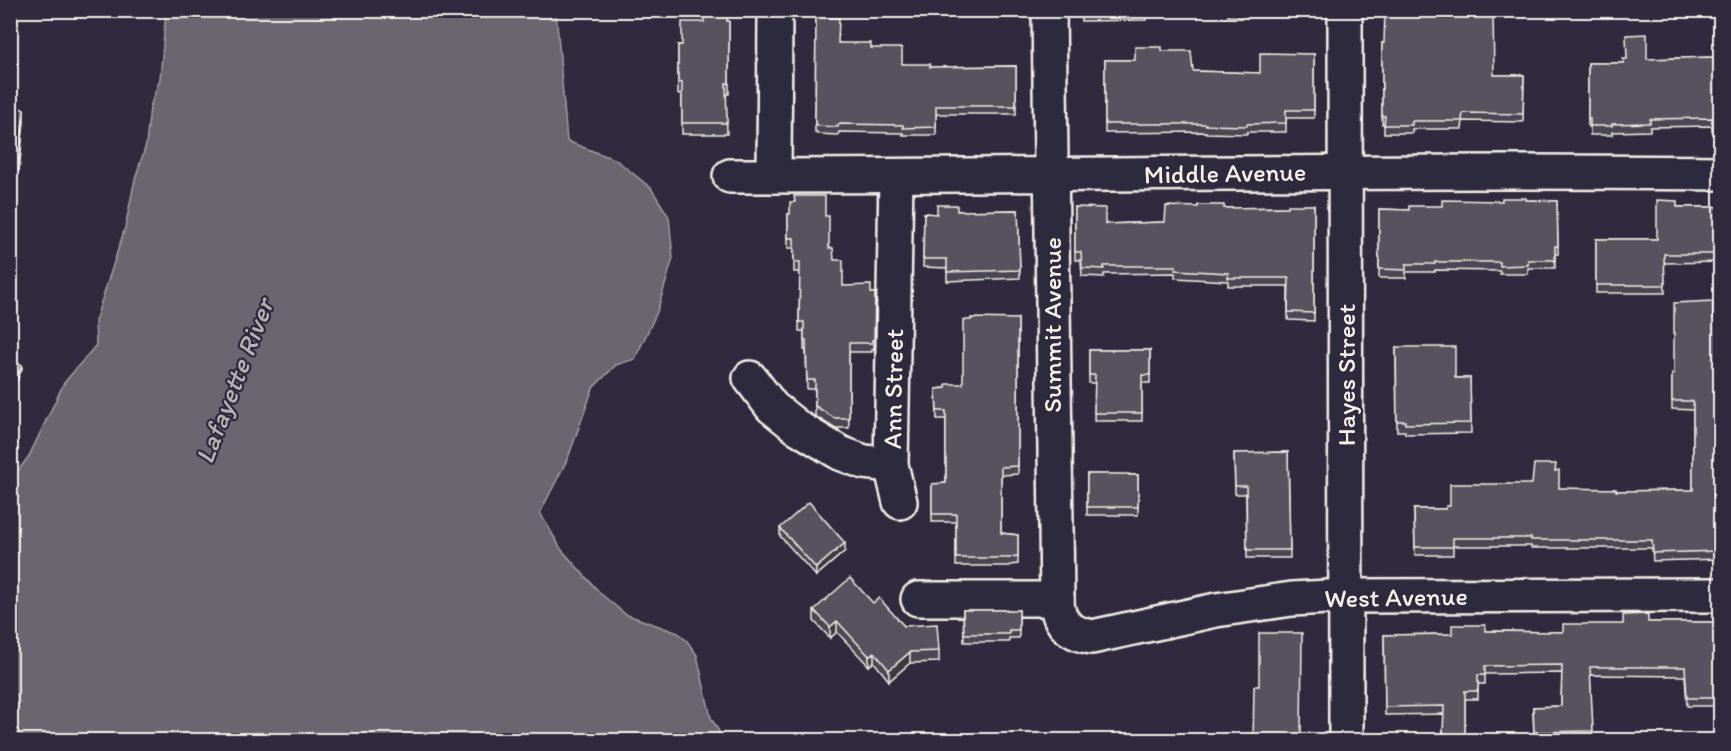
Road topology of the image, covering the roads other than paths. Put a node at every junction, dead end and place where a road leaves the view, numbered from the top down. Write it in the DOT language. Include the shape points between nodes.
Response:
graph roads {
  1 [pos="775,10"];
  2 [pos="1049,10"];
  3 [pos="1345,10"];
  4 [pos="1346,171"];
  5 [pos="1720,173"];
  6 [pos="1051,175"];
  7 [pos="730,176"];
  8 [pos="774,176"];
  9 [pos="896,176"];
  10 [pos="750,378"];
  11 [pos="891,465"];
  12 [pos="900,502"];
  13 [pos="1720,595"];
  14 [pos="1346,596"];
  15 [pos="918,599"];
  16 [pos="1056,600"];
  17 [pos="1076,633"];
  18 [pos="1346,741"];
  1 -- 8 [label="street"];
  2 -- 6 [label="street, Summit Avenue"];
  3 -- 4 [label="street, Hayes Street"];
  4 -- 5 [label="street, Middle Avenue"];
  4 -- 6 [label="street, Middle Avenue"];
  4 -- 14 [label="street, Hayes Street"];
  6 -- 9 [label="street, Middle Avenue"];
  6 -- 16 [label="street, Summit Avenue"];
  7 -- 8 [label="street, Middle Avenue"];
  8 -- 9 [label="street, Middle Avenue"];
  9 -- 11 [label="street, Ann Street"];
  10 -- 11 [label="street, Ann Street" via="772,407 797,427 840,453 864,462"];
  11 -- 12 [label="street"];
  13 -- 14 [label="street, West Avenue"];
  14 -- 17 [label="street, West Avenue" via="1216,610 1092,637"];
  14 -- 18 [label="street, Hayes Street"];
  15 -- 16 [label="street"];
  16 -- 17 [label="street, Summit Avenue" via="1066,626"];
}
